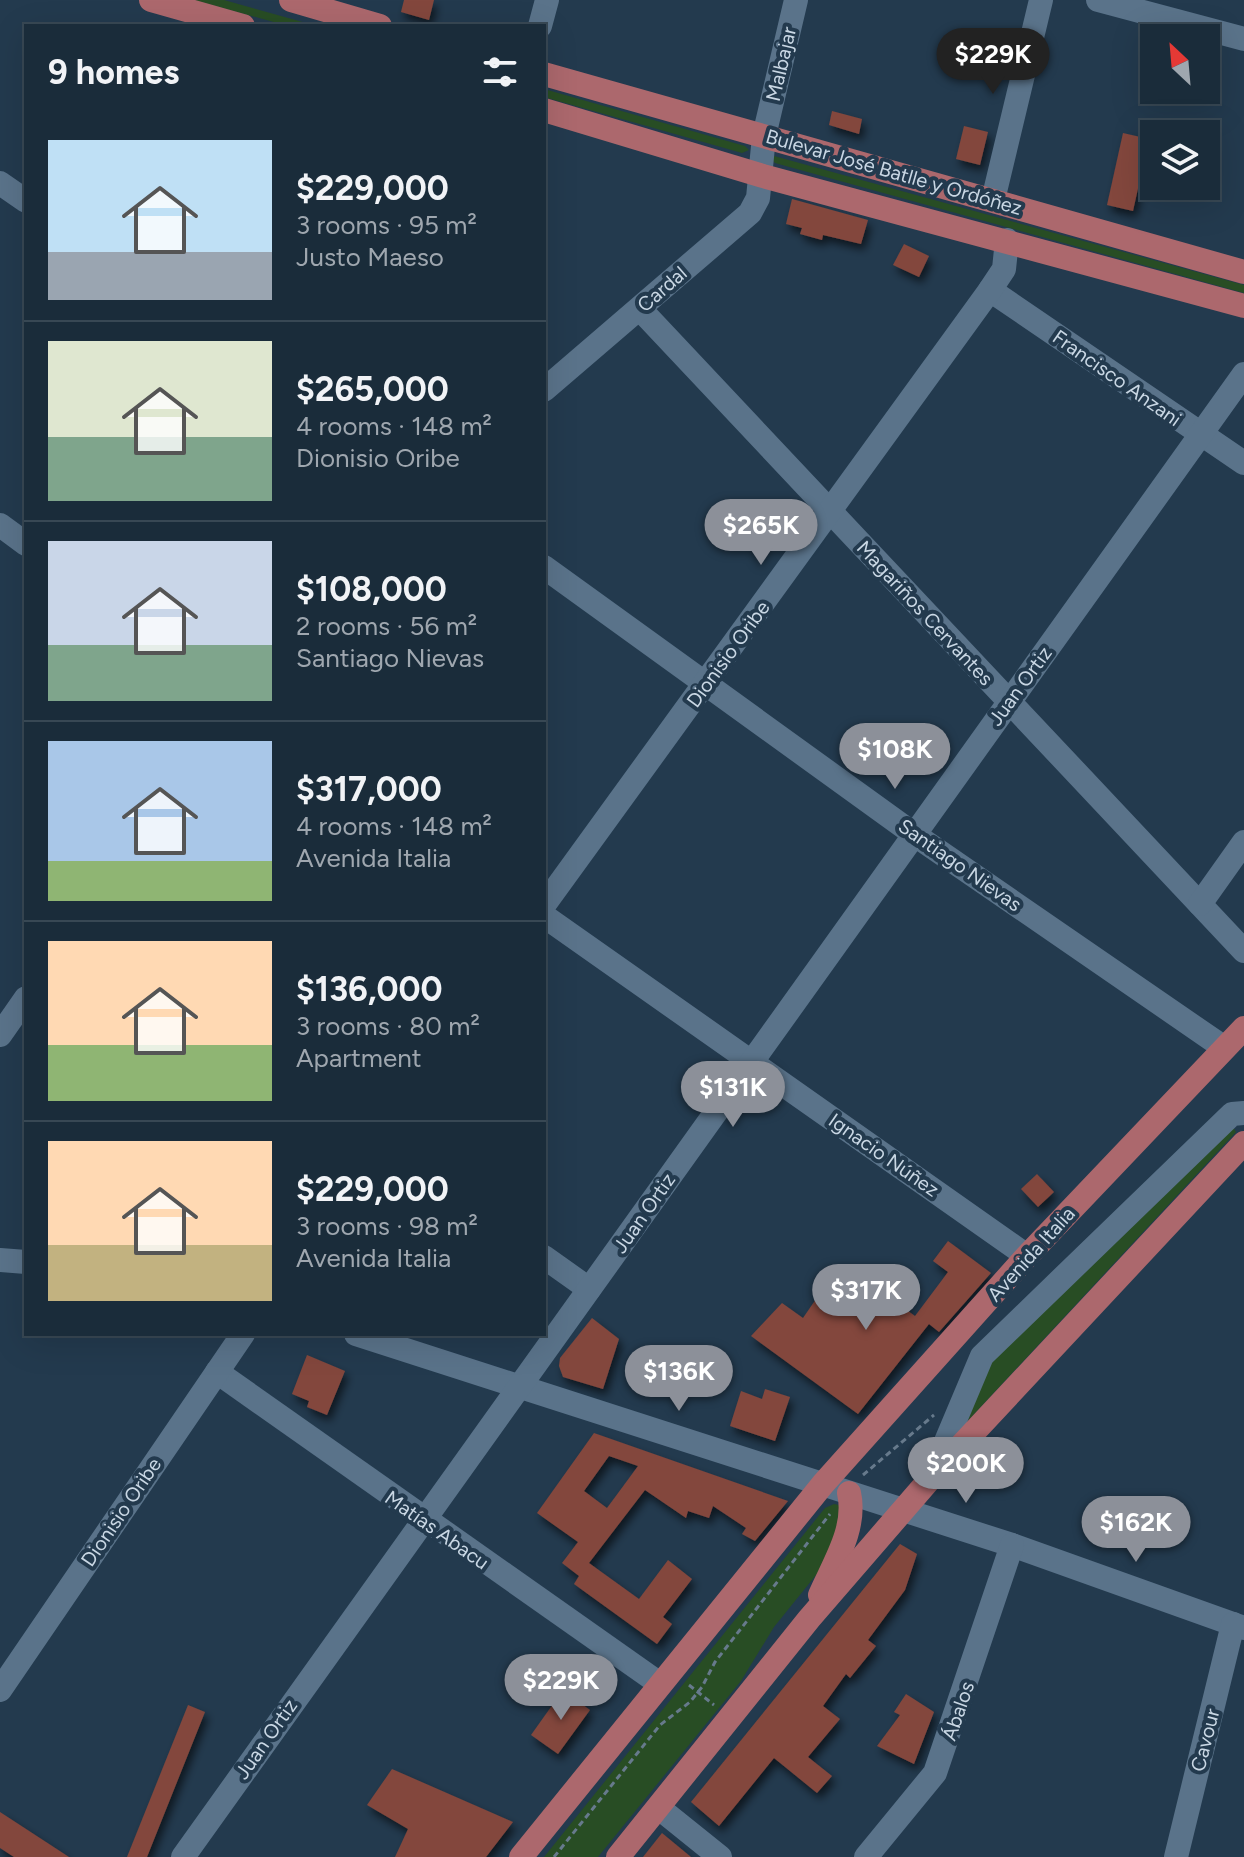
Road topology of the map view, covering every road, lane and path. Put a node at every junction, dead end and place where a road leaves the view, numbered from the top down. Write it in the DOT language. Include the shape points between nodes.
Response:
graph roads {
  1 [pos="151,0"];
  2 [pos="291,0"];
  3 [pos="547,0"];
  4 [pos="796,0"];
  5 [pos="1041,0"];
  6 [pos="1098,0"];
  7 [pos="236,24"];
  8 [pos="373,24"];
  9 [pos="541,24"];
  10 [pos="1244,39"];
  11 [pos="546,75"];
  12 [pos="546,111"];
  13 [pos="764,136"];
  14 [pos="763,176"];
  15 [pos="0,183"];
  16 [pos="24,200"];
  17 [pos="993,200"];
  18 [pos="1007,240"];
  19 [pos="1244,272"];
  20 [pos="990,290"];
  21 [pos="1244,306"];
  22 [pos="640,309"];
  23 [pos="1244,374"];
  24 [pos="546,388"];
  25 [pos="1201,437"];
  26 [pos="1244,463"];
  27 [pos="831,512"];
  28 [pos="0,525"];
  29 [pos="24,543"];
  30 [pos="546,568"];
  31 [pos="705,684"];
  32 [pos="1008,702"];
  33 [pos="915,835"];
  34 [pos="1244,842"];
  35 [pos="546,902"];
  36 [pos="1200,904"];
  37 [pos="546,917"];
  38 [pos="1244,951"];
  39 [pos="14,1002"];
  40 [pos="1244,1028"];
  41 [pos="0,1035"];
  42 [pos="1223,1047"];
  43 [pos="751,1062"];
  44 [pos="1244,1113"];
  45 [pos="1244,1143"];
  46 [pos="1027,1256"];
  47 [pos="546,1258"];
  48 [pos="0,1260"];
  49 [pos="24,1262"];
  50 [pos="589,1289"];
  51 [pos="242,1336"];
  52 [pos="362,1336"];
  53 [pos="217,1372"];
  54 [pos="520,1387"];
  55 [pos="939,1409"];
  56 [pos="930,1479"];
  57 [pos="823,1484"];
  58 [pos="849,1493"];
  59 [pos="904,1510"];
  60 [pos="422,1519"];
  61 [pos="1012,1545"];
  62 [pos="809,1619"];
  63 [pos="1239,1626"];
  64 [pos="660,1684"];
  65 [pos="0,1690"];
  66 [pos="697,1692"];
  67 [pos="730,1717"];
  68 [pos="659,1808"];
  69 [pos="183,1857"];
  70 [pos="521,1857"];
  71 [pos="554,1857"];
  72 [pos="618,1857"];
  73 [pos="720,1857"];
  74 [pos="866,1857"];
  75 [pos="1176,1857"];
  1 -- 7 [label="main road"];
  2 -- 8 [label="main road"];
  3 -- 9 [label="street"];
  4 -- 13 [label="street, Malbajar"];
  5 -- 17 [label="street"];
  6 -- 10 [label="street"];
  11 -- 13 [label="main road, Bulevar José Batlle y Ordóñez"];
  12 -- 14 [label="main road, Bulevar José Batlle y Ordóñez"];
  13 -- 14 [label="street, Malbajar"];
  13 -- 17 [label="main road, Bulevar José Batlle y Ordóñez"];
  14 -- 18 [label="main road, Bulevar José Batlle y Ordóñez"];
  14 -- 22 [label="street, Cardal" via="750,213"];
  15 -- 16 [label="street"];
  17 -- 19 [label="main road, Bulevar José Batlle y Ordóñez"];
  18 -- 20 [label="street, Dionisio Oribe" via="1004,269"];
  18 -- 21 [label="main road, Bulevar José Batlle y Ordóñez"];
  20 -- 25 [label="street, Francisco Anzani"];
  20 -- 27 [label="street, Dionisio Oribe"];
  22 -- 24 [label="street, Cardal"];
  22 -- 27 [label="street, Magariños Cervantes"];
  23 -- 25 [label="street, Juan Ortiz"];
  25 -- 26 [label="street, Francisco Anzani"];
  25 -- 32 [label="street, Juan Ortiz"];
  27 -- 31 [label="street, Dionisio Oribe"];
  27 -- 32 [label="street, Magariños Cervantes"];
  28 -- 29 [label="street"];
  30 -- 31 [label="street, Santiago Nievas"];
  31 -- 33 [label="street, Santiago Nievas"];
  31 -- 35 [label="street, Dionisio Oribe"];
  32 -- 33 [label="street, Juan Ortiz"];
  32 -- 36 [label="street, Magariños Cervantes"];
  33 -- 42 [label="street, Santiago Nievas"];
  33 -- 43 [label="street, Juan Ortiz"];
  34 -- 36 [label="street"];
  36 -- 38 [label="street, Magariños Cervantes"];
  37 -- 43 [label="street, Ignacio Núñez"];
  39 -- 41 [label="street"];
  40 -- 42 [label="main road, Avenida Italia"];
  42 -- 46 [label="main road, Avenida Italia"];
  43 -- 46 [label="street, Ignacio Núñez"];
  43 -- 50 [label="street, Juan Ortiz"];
  44 -- 56 [label="street, Avenida Italia" via="1232,1114 982,1356"];
  45 -- 56 [label="main road, Avenida Italia"];
  46 -- 57 [label="main road, Avenida Italia"];
  47 -- 50 [label="street"];
  48 -- 49 [label="street"];
  50 -- 54 [label="street, Juan Ortiz"];
  51 -- 53 [label="street, Dionisio Oribe"];
  52 -- 54 [label="street"];
  53 -- 60 [label="street, Matías Abacu"];
  53 -- 65 [label="street, Dionisio Oribe"];
  54 -- 57 [label="street"];
  54 -- 60 [label="street, Juan Ortiz"];
  55 -- 58 [label="path" via="868,1469"];
  56 -- 59 [label="main road, Avenida Italia"];
  57 -- 58 [label="street"];
  57 -- 64 [label="main road, Avenida Italia"];
  58 -- 59 [label="street"];
  58 -- 62 [label="main road" via="850,1525"];
  58 -- 66 [label="path" via="819,1525"];
  59 -- 61 [label="street"];
  59 -- 62 [label="main road, Avenida Italia"];
  60 -- 64 [label="street, Matías Abacu"];
  60 -- 69 [label="street, Juan Ortiz"];
  61 -- 63 [label="street"];
  61 -- 74 [label="street, Ábalos" via="935,1773"];
  62 -- 67 [label="main road, Avenida Italia"];
  63 -- 75 [label="street, Cavour"];
  64 -- 66 [label="path" via="684,1682"];
  64 -- 70 [label="main road, Avenida Italia"];
  66 -- 67 [label="path"];
  66 -- 71 [label="path" via="660,1725"];
  67 -- 68 [label="main road, Avenida Italia"];
  68 -- 72 [label="main road, Avenida Italia"];
  68 -- 73 [label="street"];
}
